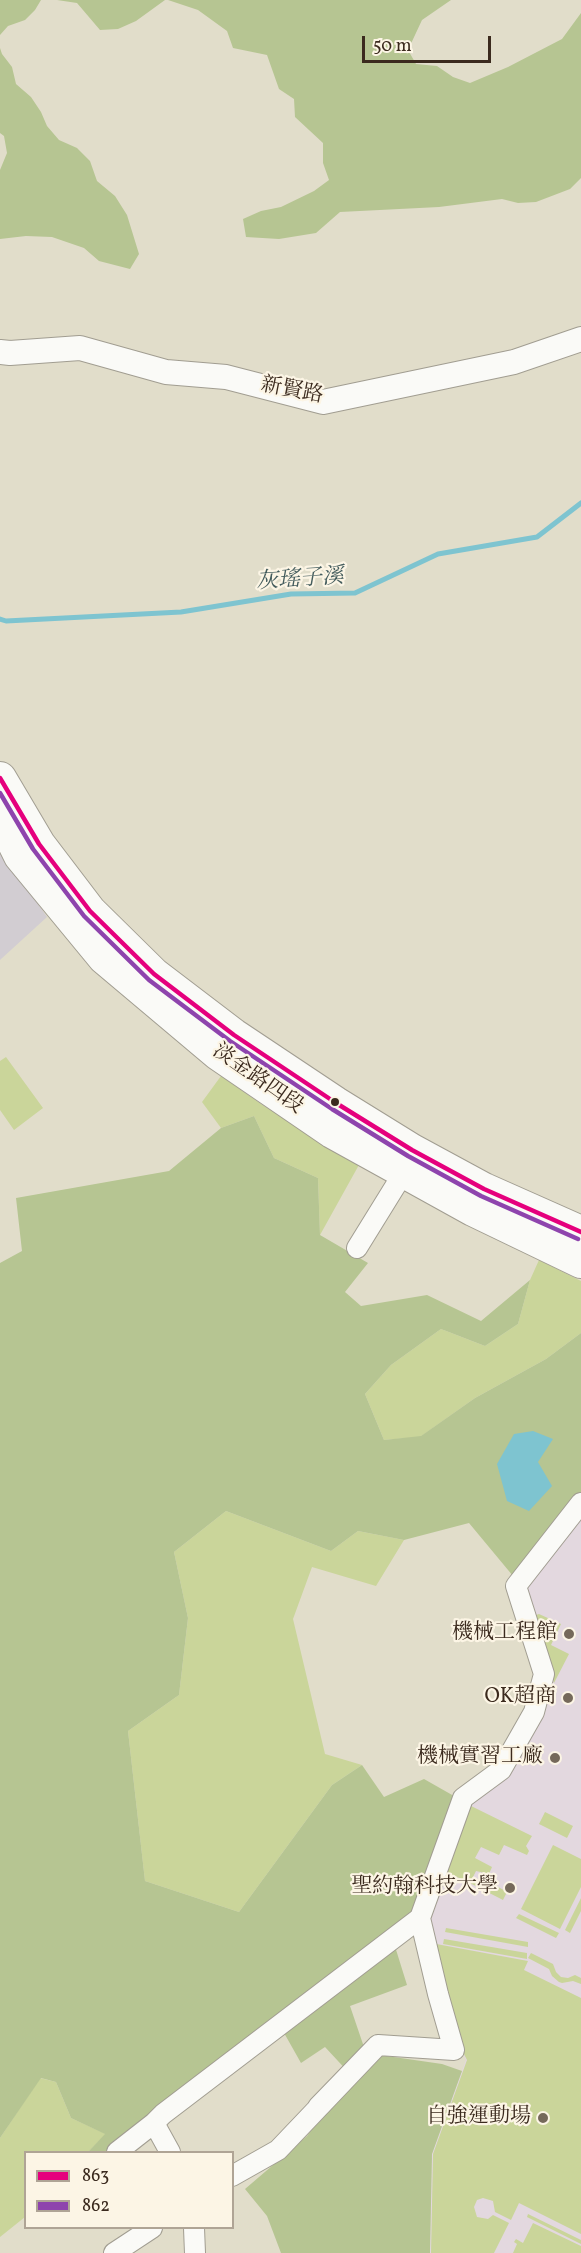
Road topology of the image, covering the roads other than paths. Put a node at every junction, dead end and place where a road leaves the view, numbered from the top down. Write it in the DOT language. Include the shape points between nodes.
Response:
graph roads {
  1 [pos="581,339"];
  2 [pos="0,352"];
  3 [pos="0,778"];
  4 [pos="0,816"];
  5 [pos="404,1172"];
  6 [pos="581,1232"];
  7 [pos="357,1248"];
  8 [pos="581,1262"];
  9 [pos="581,1503"];
  10 [pos="420,1918"];
  11 [pos="378,2045"];
  12 [pos="318,2107"];
  13 [pos="154,2123"];
  14 [pos="118,2151"];
  15 [pos="169,2151"];
  16 [pos="234,2175"];
  17 [pos="150,2229"];
  18 [pos="194,2229"];
  19 [pos="114,2253"];
  20 [pos="195,2253"];
  1 -- 2 [label="street, 新賢路" via="513,362 323,402 226,377 166,372 80,348"];
  3 -- 6 [label="main road, 淡金路四段" via="39,844 90,911 154,974 234,1035 412,1150 484,1189"];
  4 -- 5 [label="main road, 淡金路四段" via="20,856 104,958 218,1054 332,1132"];
  5 -- 7 [label="street"];
  5 -- 8 [label="main road, 淡金路四段"];
  9 -- 10 [label="street" via="516,1586 544,1674 534,1712 501,1770 463,1797"];
  10 -- 11 [label="street" via="454,2050"];
  10 -- 13 [label="street"];
  11 -- 12 [label="street"];
  11 -- 16 [label="street" via="278,2150"];
  13 -- 14 [label="street"];
  13 -- 15 [label="street"];
  17 -- 19 [label="street"];
  18 -- 20 [label="street"];
}
